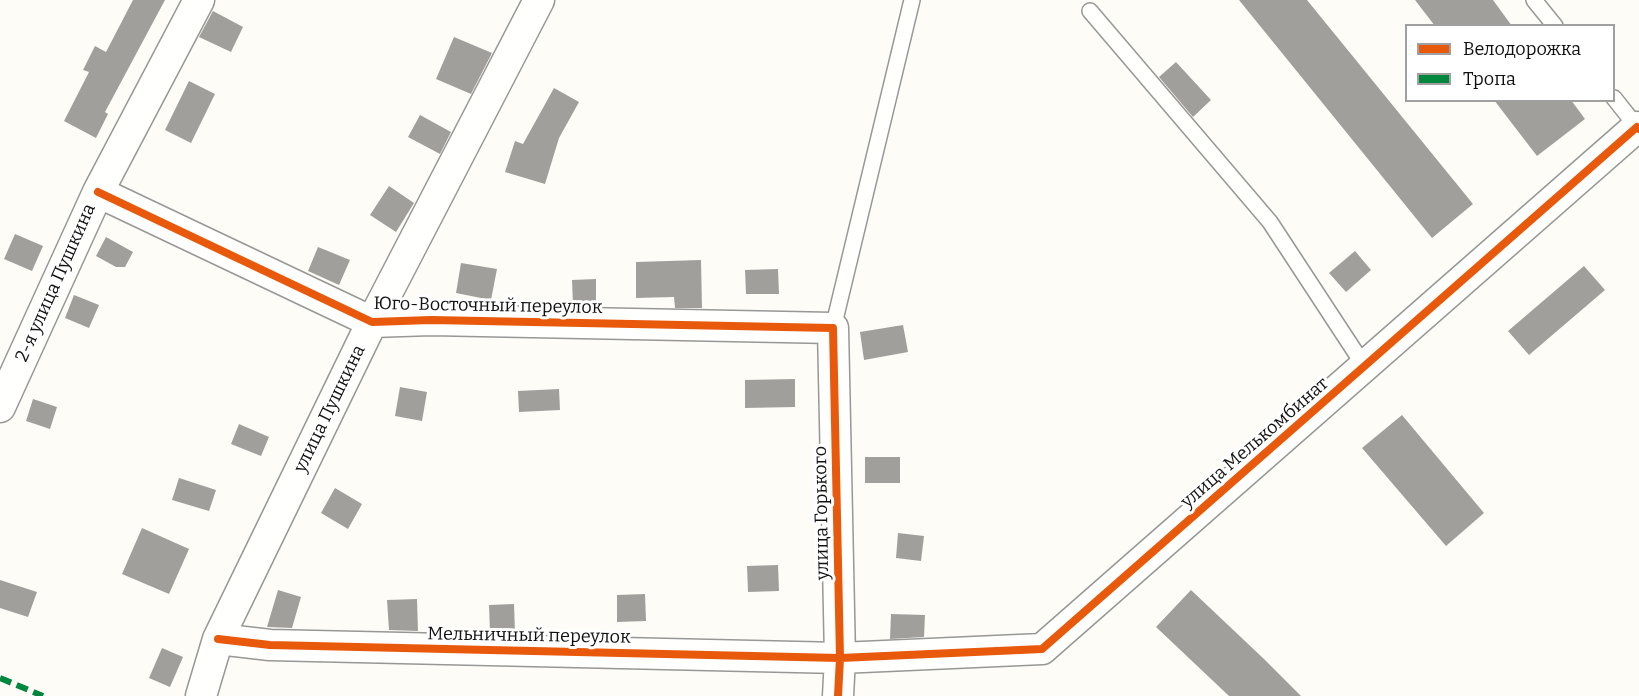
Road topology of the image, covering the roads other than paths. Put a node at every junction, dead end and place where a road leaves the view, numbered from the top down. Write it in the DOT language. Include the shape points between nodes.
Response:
graph roads {
  1 [pos="199,0"];
  2 [pos="539,0"];
  3 [pos="912,0"];
  4 [pos="1534,0"];
  5 [pos="1089,11"];
  6 [pos="1553,24"];
  7 [pos="1615,99"];
  8 [pos="1638,128"];
  9 [pos="98,192"];
  10 [pos="372,322"];
  11 [pos="833,328"];
  12 [pos="1365,367"];
  13 [pos="0,407"];
  14 [pos="218,639"];
  15 [pos="840,658"];
  16 [pos="201,696"];
  17 [pos="838,696"];
  1 -- 9 [label="street, 2-я улица Пушкина"];
  2 -- 10 [label="street, улица Пушкина"];
  3 -- 11 [label="lane"];
  4 -- 6 [label="lane"];
  5 -- 12 [label="lane" via="1270,222"];
  7 -- 8 [label="lane"];
  8 -- 12 [label="street, улица Мелькомбинат"];
  9 -- 10 [label="street, Юго-Восточный переулок"];
  9 -- 13 [label="street, 2-я улица Пушкина"];
  10 -- 11 [label="street, Юго-Восточный переулок"];
  10 -- 14 [label="street, улица Пушкина"];
  11 -- 15 [label="street, улица Горького"];
  12 -- 15 [label="street, улица Мелькомбинат" via="1042,649"];
  14 -- 15 [label="street, Мельничный переулок" via="270,645"];
  14 -- 16 [label="street, улица Пушкина"];
  15 -- 17 [label="street, улица Горького"];
}
